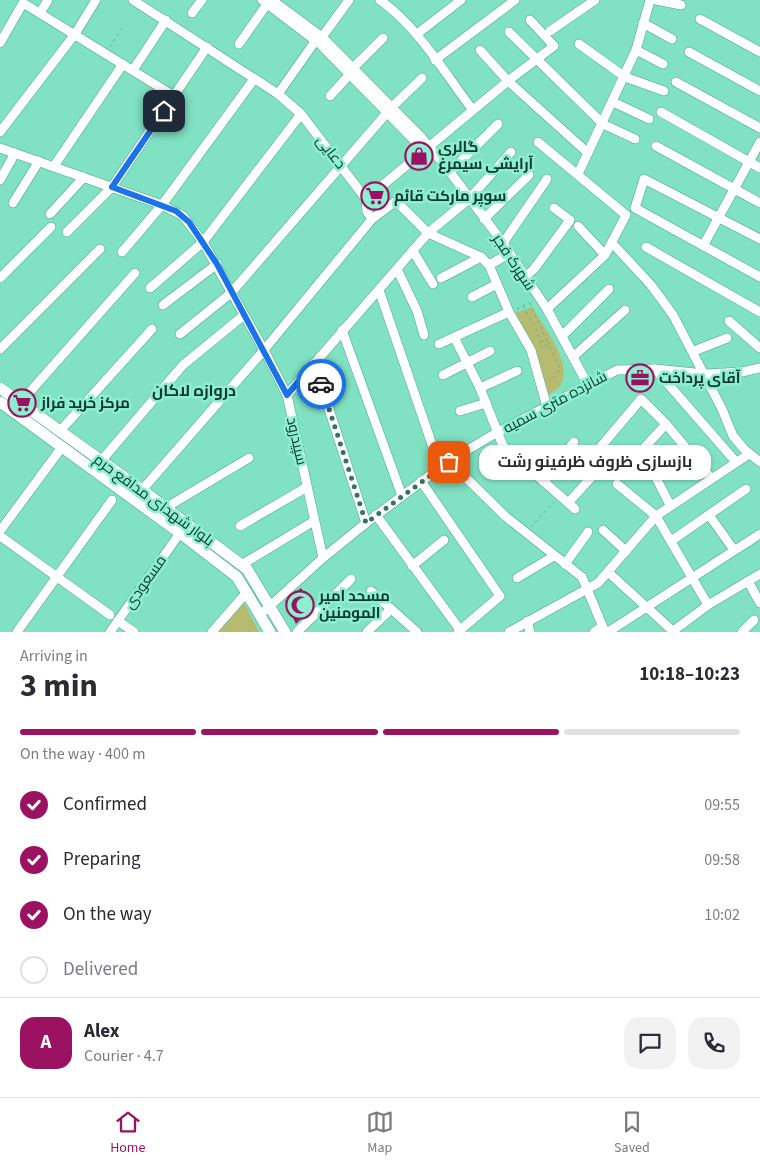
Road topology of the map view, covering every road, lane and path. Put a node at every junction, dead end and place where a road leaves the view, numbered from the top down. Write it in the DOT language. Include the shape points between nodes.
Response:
graph roads {
  1 [pos="48,0"];
  2 [pos="96,0"];
  3 [pos="202,0"];
  4 [pos="349,0"];
  5 [pos="380,0"];
  6 [pos="461,0"];
  7 [pos="515,0"];
  8 [pos="595,0"];
  9 [pos="650,0"];
  10 [pos="656,0"];
  11 [pos="138,1"];
  12 [pos="267,1"];
  13 [pos="393,4"];
  14 [pos="681,5"];
  15 [pos="40,13"];
  16 [pos="192,13"];
  17 [pos="700,19"];
  18 [pos="166,20"];
  19 [pos="530,20"];
  20 [pos="643,23"];
  21 [pos="121,29"];
  22 [pos="550,31"];
  23 [pos="509,32"];
  24 [pos="75,34"];
  25 [pos="417,34"];
  26 [pos="383,38"];
  27 [pos="319,39"];
  28 [pos="672,40"];
  29 [pos="0,43"];
  30 [pos="239,44"];
  31 [pos="579,44"];
  32 [pos="207,47"];
  33 [pos="480,50"];
  34 [pos="636,50"];
  35 [pos="690,52"];
  36 [pos="760,52"];
  37 [pos="106,54"];
  38 [pos="537,59"];
  39 [pos="435,60"];
  40 [pos="123,64"];
  41 [pos="663,64"];
  42 [pos="133,70"];
  43 [pos="352,71"];
  44 [pos="624,77"];
  45 [pos="422,78"];
  46 [pos="254,79"];
  47 [pos="508,81"];
  48 [pos="676,82"];
  49 [pos="664,91"];
  50 [pos="760,91"];
  51 [pos="278,94"];
  52 [pos="174,96"];
  53 [pos="330,96"];
  54 [pos="613,102"];
  55 [pos="389,110"];
  56 [pos="472,110"];
  57 [pos="661,112"];
  58 [pos="301,114"];
  59 [pos="649,119"];
  60 [pos="498,124"];
  61 [pos="603,124"];
  62 [pos="760,128"];
  63 [pos="0,132"];
  64 [pos="635,139"];
  65 [pos="538,142"];
  66 [pos="760,142"];
  67 [pos="656,146"];
  68 [pos="0,148"];
  69 [pos="428,148"];
  70 [pos="511,152"];
  71 [pos="16,153"];
  72 [pos="588,153"];
  73 [pos="38,161"];
  74 [pos="749,162"];
  75 [pos="54,166"];
  76 [pos="342,166"];
  77 [pos="760,168"];
  78 [pos="450,172"];
  79 [pos="578,174"];
  80 [pos="529,175"];
  81 [pos="84,177"];
  82 [pos="0,180"];
  83 [pos="547,180"];
  84 [pos="112,187"];
  85 [pos="733,190"];
  86 [pos="366,199"];
  87 [pos="470,199"];
  88 [pos="13,203"];
  89 [pos="760,203"];
  90 [pos="162,205"];
  91 [pos="554,208"];
  92 [pos="50,214"];
  93 [pos="719,218"];
  94 [pos="372,219"];
  95 [pos="484,219"];
  96 [pos="578,226"];
  97 [pos="51,228"];
  98 [pos="67,232"];
  99 [pos="428,234"];
  100 [pos="760,239"];
  101 [pos="203,242"];
  102 [pos="503,243"];
  103 [pos="613,244"];
  104 [pos="703,246"];
  105 [pos="646,247"];
  106 [pos="100,249"];
  107 [pos="122,252"];
  108 [pos="413,252"];
  109 [pos="510,253"];
  110 [pos="606,255"];
  111 [pos="481,257"];
  112 [pos="217,264"];
  113 [pos="489,264"];
  114 [pos="397,269"];
  115 [pos="135,273"];
  116 [pos="526,277"];
  117 [pos="760,277"];
  118 [pos="0,278"];
  119 [pos="441,278"];
  120 [pos="433,284"];
  121 [pos="497,284"];
  122 [pos="150,288"];
  123 [pos="609,289"];
  124 [pos="379,290"];
  125 [pos="231,293"];
  126 [pos="472,297"];
  127 [pos="163,305"];
  128 [pos="523,306"];
  129 [pos="547,309"];
  130 [pos="625,310"];
  131 [pos="509,312"];
  132 [pos="760,312"];
  133 [pos="244,315"];
  134 [pos="729,321"];
  135 [pos="152,330"];
  136 [pos="342,330"];
  137 [pos="180,334"];
  138 [pos="424,335"];
  139 [pos="562,336"];
  140 [pos="454,337"];
  141 [pos="727,338"];
  142 [pos="547,341"];
  143 [pos="439,344"];
  144 [pos="540,344"];
  145 [pos="760,348"];
  146 [pos="0,349"];
  147 [pos="264,350"];
  148 [pos="490,351"];
  149 [pos="694,351"];
  150 [pos="574,356"];
  151 [pos="314,363"];
  152 [pos="468,363"];
  153 [pos="760,368"];
  154 [pos="655,369"];
  155 [pos="517,372"];
  156 [pos="705,374"];
  157 [pos="443,375"];
  158 [pos="588,385"];
  159 [pos="0,388"];
  160 [pos="480,388"];
  161 [pos="287,395"];
  162 [pos="0,402"];
  163 [pos="20,403"];
  164 [pos="486,403"];
  165 [pos="547,408"];
  166 [pos="460,411"];
  167 [pos="666,424"];
  168 [pos="60,431"];
  169 [pos="496,433"];
  170 [pos="574,442"];
  171 [pos="62,447"];
  172 [pos="598,450"];
  173 [pos="749,454"];
  174 [pos="249,458"];
  175 [pos="101,461"];
  176 [pos="449,462"];
  177 [pos="736,462"];
  178 [pos="760,462"];
  179 [pos="440,468"];
  180 [pos="624,470"];
  181 [pos="652,470"];
  182 [pos="597,472"];
  183 [pos="712,478"];
  184 [pos="422,481"];
  185 [pos="544,482"];
  186 [pos="617,484"];
  187 [pos="307,487"];
  188 [pos="746,489"];
  189 [pos="142,490"];
  190 [pos="559,495"];
  191 [pos="402,496"];
  192 [pos="112,500"];
  193 [pos="670,505"];
  194 [pos="166,508"];
  195 [pos="376,515"];
  196 [pos="709,515"];
  197 [pos="656,516"];
  198 [pos="314,521"];
  199 [pos="366,523"];
  200 [pos="240,526"];
  201 [pos="0,530"];
  202 [pos="603,530"];
  203 [pos="180,532"];
  204 [pos="588,532"];
  205 [pos="526,533"];
  206 [pos="760,534"];
  207 [pos="0,536"];
  208 [pos="444,540"];
  209 [pos="670,541"];
  210 [pos="734,550"];
  211 [pos="626,551"];
  212 [pos="554,556"];
  213 [pos="323,558"];
  214 [pos="242,564"];
  215 [pos="565,564"];
  216 [pos="412,566"];
  217 [pos="608,572"];
  218 [pos="760,574"];
  219 [pos="57,577"];
  220 [pos="517,578"];
  221 [pos="691,578"];
  222 [pos="352,580"];
  223 [pos="748,581"];
  224 [pos="586,588"];
  225 [pos="371,591"];
  226 [pos="247,592"];
  227 [pos="272,600"];
  228 [pos="760,603"];
  229 [pos="708,605"];
  230 [pos="646,606"];
  231 [pos="391,609"];
  232 [pos="261,614"];
  233 [pos="114,618"];
  234 [pos="754,620"];
  235 [pos="527,621"];
  236 [pos="605,630"];
  237 [pos="459,631"];
  238 [pos="674,631"];
  239 [pos="17,632"];
  240 [pos="110,632"];
  241 [pos="134,632"];
  242 [pos="212,632"];
  243 [pos="270,632"];
  244 [pos="285,632"];
  245 [pos="297,632"];
  246 [pos="367,632"];
  247 [pos="417,632"];
  248 [pos="509,632"];
  249 [pos="530,632"];
  250 [pos="594,632"];
  251 [pos="742,632"];
  1 -- 15 [label="street"];
  2 -- 24 [label="street"];
  3 -- 16 [label="street"];
  4 -- 27 [label="street"];
  5 -- 13 [label="street"];
  6 -- 25 [label="street"];
  7 -- 39 [label="street"];
  8 -- 22 [label="street"];
  9 -- 20 [label="street"];
  10 -- 14 [label="street"];
  11 -- 18 [label="street, دعایی"];
  12 -- 27 [label="street, شهرک فجر"];
  12 -- 30 [label="street"];
  13 -- 25 [label="street"];
  15 -- 24 [label="street"];
  15 -- 29 [label="street" via="23,3"];
  17 -- 36 [label="street"];
  18 -- 32 [label="street, دعایی"];
  18 -- 42 [label="street"];
  19 -- 38 [label="street" via="554,46"];
  20 -- 28 [label="street"];
  20 -- 34 [label="street"];
  21 -- 37 [label="path"];
  23 -- 38 [label="street"];
  24 -- 37 [label="street"];
  24 -- 63 [label="street"];
  25 -- 39 [label="street"];
  26 -- 43 [label="street"];
  27 -- 43 [label="street, شهرک فجر"];
  27 -- 51 [label="street"];
  31 -- 44 [label="street"];
  32 -- 46 [label="street, دعایی"];
  32 -- 52 [label="street"];
  33 -- 47 [label="street"];
  34 -- 41 [label="street"];
  34 -- 44 [label="street"];
  35 -- 50 [label="street"];
  37 -- 40 [label="street"];
  38 -- 47 [label="street"];
  38 -- 61 [label="street"];
  39 -- 56 [label="street"];
  40 -- 42 [label="street"];
  40 -- 75 [label="street"];
  42 -- 52 [label="street"];
  43 -- 53 [label="street"];
  43 -- 55 [label="street, شهرک فجر"];
  44 -- 49 [label="street"];
  44 -- 54 [label="street"];
  45 -- 55 [label="street"];
  46 -- 51 [label="street, دعایی"];
  46 -- 90 [label="street"];
  47 -- 56 [label="street"];
  47 -- 72 [label="street"];
  48 -- 62 [label="street"];
  51 -- 58 [label="street, دعایی"];
  52 -- 84 [label="street"];
  54 -- 59 [label="street"];
  54 -- 61 [label="street"];
  55 -- 69 [label="street, شهرک فجر" via="422,138"];
  55 -- 76 [label="street"];
  56 -- 69 [label="street"];
  57 -- 74 [label="street"];
  58 -- 76 [label="street, دعایی"];
  58 -- 101 [label="street"];
  60 -- 78 [label="street"];
  61 -- 64 [label="street"];
  61 -- 72 [label="street"];
  65 -- 79 [label="street"];
  66 -- 74 [label="street"];
  67 -- 85 [label="street"];
  68 -- 71 [label="street, سپیدرود"];
  69 -- 78 [label="street, شهرک فجر"];
  69 -- 86 [label="street"];
  70 -- 87 [label="street"];
  71 -- 73 [label="street, سپیدرود"];
  71 -- 82 [label="street"];
  72 -- 79 [label="street"];
  73 -- 75 [label="street, سپیدرود"];
  73 -- 88 [label="street"];
  74 -- 77 [label="street"];
  74 -- 85 [label="street"];
  75 -- 81 [label="street, سپیدرود"];
  76 -- 86 [label="street, دعایی"];
  76 -- 125 [label="street"];
  78 -- 87 [label="street, شهرک فجر"];
  79 -- 103 [label="street" via="626,215"];
  80 -- 95 [label="street"];
  81 -- 84 [label="street, سپیدرود"];
  81 -- 92 [label="street"];
  83 -- 102 [label="street"];
  84 -- 90 [label="street, سپیدرود"];
  84 -- 98 [label="street"];
  85 -- 89 [label="street"];
  85 -- 93 [label="street"];
  86 -- 94 [label="street, دعایی" via="367,212"];
  87 -- 95 [label="street, شهرک فجر"];
  87 -- 99 [label="street"];
  90 -- 101 [label="street, سپیدرود" via="183,216"];
  90 -- 107 [label="street"];
  91 -- 116 [label="street" via="570,220"];
  93 -- 100 [label="street"];
  93 -- 104 [label="street"];
  93 -- 104 [label="street" via="644,178 635,208"];
  94 -- 99 [label="street" via="396,201"];
  94 -- 147 [label="street"];
  95 -- 102 [label="street, شهرک فجر"];
  96 -- 110 [label="street"];
  97 -- 118 [label="street"];
  99 -- 108 [label="street"];
  99 -- 111 [label="street"];
  101 -- 112 [label="street, سپیدرود"];
  101 -- 122 [label="street"];
  102 -- 109 [label="street, شهرک فجر"];
  103 -- 110 [label="street"];
  103 -- 149 [label="street" via="651,285"];
  104 -- 117 [label="street"];
  105 -- 132 [label="street"];
  106 -- 146 [label="street"];
  108 -- 114 [label="street"];
  108 -- 120 [label="street"];
  109 -- 113 [label="street"];
  109 -- 116 [label="street, شهرک فجر"];
  110 -- 129 [label="street"];
  111 -- 113 [label="street"];
  111 -- 119 [label="street"];
  112 -- 125 [label="street, سپیدرود"];
  112 -- 127 [label="street"];
  113 -- 121 [label="street"];
  114 -- 124 [label="street"];
  114 -- 138 [label="street" via="418,311"];
  115 -- 163 [label="street"];
  116 -- 129 [label="street, شهرک فجر"];
  121 -- 126 [label="street"];
  121 -- 131 [label="street"];
  123 -- 139 [label="street"];
  124 -- 136 [label="street"];
  124 -- 179 [label="street"];
  125 -- 133 [label="street, سپیدرود"];
  125 -- 137 [label="street"];
  128 -- 131 [label="path"];
  128 -- 142 [label="path" via="530,303"];
  128 -- 144 [label="path"];
  129 -- 139 [label="street, شهرک فجر"];
  130 -- 150 [label="street"];
  131 -- 140 [label="street"];
  131 -- 165 [label="street" via="531,350"];
  133 -- 147 [label="street, سپیدرود"];
  133 -- 175 [label="street" via="184,365"];
  134 -- 145 [label="street"];
  135 -- 168 [label="street"];
  136 -- 151 [label="street"];
  136 -- 191 [label="street"];
  139 -- 150 [label="street, شهرک فجر"];
  140 -- 143 [label="street"];
  140 -- 152 [label="street"];
  141 -- 149 [label="street"];
  142 -- 144 [label="path"];
  142 -- 144 [label="path" via="547,348"];
  147 -- 161 [label="street, سپیدرود"];
  147 -- 189 [label="street"];
  148 -- 152 [label="street"];
  149 -- 156 [label="street"];
  150 -- 158 [label="street, شهرک فجر"];
  151 -- 161 [label="street"];
  151 -- 199 [label="street"];
  152 -- 157 [label="street"];
  152 -- 160 [label="street"];
  153 -- 156 [label="street, شانزده متری سمیه"];
  154 -- 156 [label="street, شانزده متری سمیه"];
  154 -- 158 [label="street, شانزده متری سمیه" via="617,370"];
  154 -- 177 [label="street"];
  155 -- 160 [label="street"];
  156 -- 173 [label="street" via="733,436"];
  158 -- 165 [label="street, شانزده متری سمیه"];
  159 -- 163 [label="main road, بلوار شهدای مدافع حرم"];
  160 -- 164 [label="street"];
  161 -- 187 [label="street, سپیدرود"];
  162 -- 171 [label="main road, بلوار شهدای مدافع حرم"];
  163 -- 168 [label="main road, بلوار شهدای مدافع حرم"];
  164 -- 166 [label="street"];
  164 -- 169 [label="street"];
  165 -- 169 [label="street, شانزده متری سمیه"];
  167 -- 172 [label="street" via="641,399"];
  167 -- 180 [label="street"];
  167 -- 183 [label="street"];
  168 -- 175 [label="main road, بلوار شهدای مدافع حرم"];
  169 -- 176 [label="street, شانزده متری سمیه"];
  169 -- 185 [label="street" via="504,446"];
  170 -- 185 [label="street"];
  171 -- 201 [label="street"];
  171 -- 203 [label="main road, بلوار شهدای مدافع حرم"];
  173 -- 177 [label="street"];
  173 -- 178 [label="street"];
  174 -- 194 [label="street"];
  175 -- 189 [label="main road, بلوار شهدای مدافع حرم"];
  176 -- 179 [label="street, شانزده متری سمیه"];
  176 -- 205 [label="street"];
  177 -- 183 [label="street"];
  179 -- 184 [label="street, شانزده متری سمیه"];
  181 -- 193 [label="street"];
  182 -- 190 [label="street" via="571,506"];
  183 -- 193 [label="street"];
  184 -- 191 [label="street, شانزده متری سمیه"];
  184 -- 237 [label="street" via="500,596"];
  185 -- 190 [label="street"];
  186 -- 197 [label="street"];
  187 -- 198 [label="street, سپیدرود"];
  187 -- 200 [label="street"];
  188 -- 196 [label="street"];
  189 -- 194 [label="main road, بلوار شهدای مدافع حرم"];
  190 -- 205 [label="path"];
  191 -- 195 [label="street, شانزده متری سمیه"];
  192 -- 219 [label="street"];
  193 -- 197 [label="street"];
  194 -- 214 [label="main road, بلوار شهدای مدافع حرم"];
  195 -- 199 [label="street, شانزده متری سمیه"];
  195 -- 216 [label="street"];
  196 -- 209 [label="street"];
  196 -- 210 [label="street"];
  197 -- 209 [label="street"];
  197 -- 211 [label="street"];
  198 -- 213 [label="street, سپیدرود"];
  198 -- 214 [label="street"];
  199 -- 213 [label="street, شانزده متری سمیه"];
  202 -- 211 [label="street"];
  203 -- 226 [label="main road, بلوار شهدای مدافع حرم" via="238,577"];
  203 -- 233 [label="street, مسعودی"];
  204 -- 215 [label="street"];
  205 -- 212 [label="street"];
  206 -- 210 [label="street"];
  207 -- 219 [label="street"];
  208 -- 216 [label="street"];
  209 -- 221 [label="street"];
  210 -- 221 [label="street"];
  211 -- 217 [label="street"];
  212 -- 215 [label="street"];
  212 -- 220 [label="street"];
  213 -- 227 [label="street, شانزده متری سمیه"];
  214 -- 227 [label="main road, بلوار شهدای مدافع حرم"];
  215 -- 224 [label="street" via="582,578"];
  216 -- 237 [label="street"];
  217 -- 224 [label="street" via="598,583"];
  217 -- 230 [label="street"];
  218 -- 223 [label="street"];
  219 -- 233 [label="street"];
  219 -- 239 [label="street"];
  221 -- 229 [label="street"];
  221 -- 230 [label="street"];
  222 -- 245 [label="street"];
  223 -- 228 [label="street"];
  223 -- 229 [label="street"];
  224 -- 235 [label="street"];
  224 -- 236 [label="street"];
  225 -- 231 [label="street"];
  226 -- 232 [label="main road, بلوار شهدای مدافع حرم"];
  226 -- 242 [label="street"];
  227 -- 232 [label="street, شانزده متری سمیه"];
  227 -- 244 [label="main road, بلوار شهدای مدافع حرم"];
  229 -- 238 [label="street"];
  230 -- 236 [label="street"];
  230 -- 238 [label="street"];
  231 -- 246 [label="street"];
  231 -- 247 [label="street"];
  232 -- 243 [label="main road, بلوار شهدای مدافع حرم"];
  233 -- 240 [label="street, مسعودی"];
  233 -- 241 [label="street"];
  234 -- 251 [label="street"];
  235 -- 248 [label="street"];
  235 -- 249 [label="street"];
  236 -- 250 [label="street"];
}
